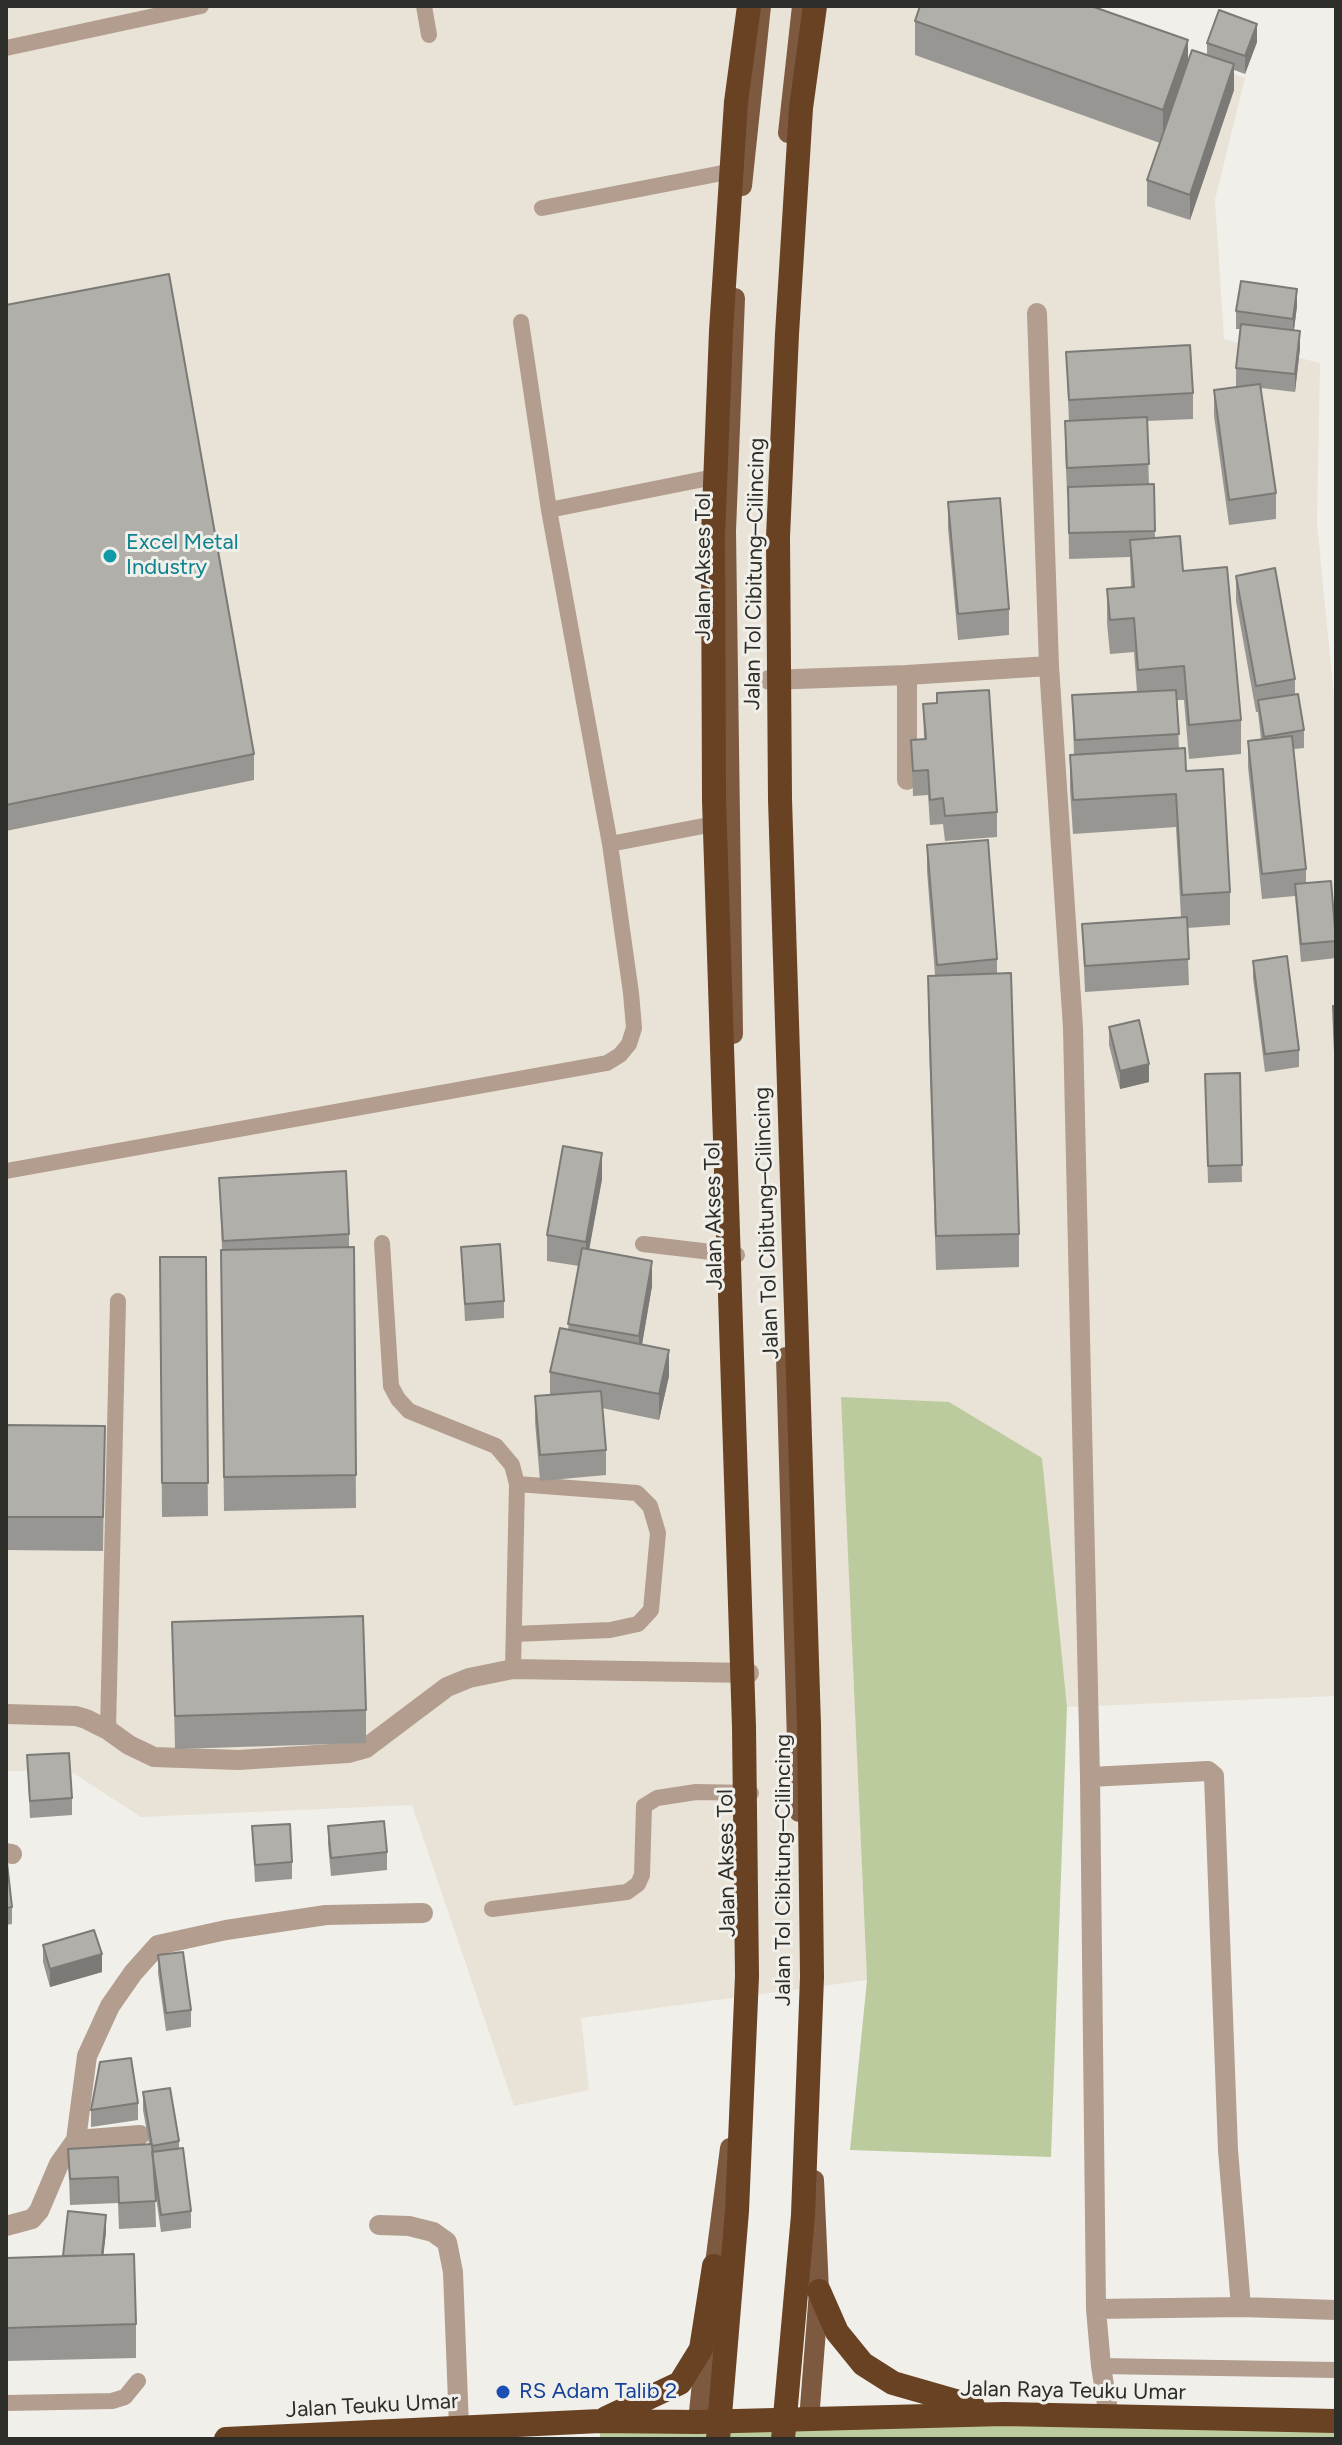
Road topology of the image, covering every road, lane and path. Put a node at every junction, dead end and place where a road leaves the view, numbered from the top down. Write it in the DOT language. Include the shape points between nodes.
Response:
graph roads {
  1 [pos="201,6"];
  2 [pos="424,6"];
  3 [pos="749,6"];
  4 [pos="761,6"];
  5 [pos="802,6"];
  6 [pos="815,6"];
  7 [pos="429,35"];
  8 [pos="6,48"];
  9 [pos="743,169"];
  10 [pos="542,208"];
  11 [pos="1037,313"];
  12 [pos="521,322"];
  13 [pos="729,474"];
  14 [pos="549,510"];
  15 [pos="1049,666"];
  16 [pos="907,675"];
  17 [pos="769,680"];
  18 [pos="907,780"];
  19 [pos="729,821"];
  20 [pos="610,844"];
  21 [pos="6,1171"];
  22 [pos="382,1243"];
  23 [pos="643,1244"];
  24 [pos="738,1256"];
  25 [pos="118,1301"];
  26 [pos="517,1484"];
  27 [pos="514,1634"];
  28 [pos="513,1669"];
  29 [pos="749,1673"];
  30 [pos="6,1714"];
  31 [pos="108,1730"];
  32 [pos="1090,1777"];
  33 [pos="751,1793"];
  34 [pos="492,1909"];
  35 [pos="423,1913"];
  36 [pos="140,2135"];
  37 [pos="76,2140"];
  38 [pos="379,2225"];
  39 [pos="6,2226"];
  40 [pos="714,2266"];
  41 [pos="819,2291"];
  42 [pos="1241,2307"];
  43 [pos="1096,2309"];
  44 [pos="1336,2310"];
  45 [pos="1101,2366"];
  46 [pos="1336,2370"];
  47 [pos="138,2381"];
  48 [pos="6,2403"];
  49 [pos="1004,2414"];
  50 [pos="1109,2417"];
  51 [pos="809,2420"];
  52 [pos="600,2421"];
  53 [pos="1336,2421"];
  54 [pos="698,2422"];
  55 [pos="459,2427"];
  56 [pos="226,2439"];
  57 [pos="718,2439"];
  58 [pos="783,2439"];
  1 -- 8 [label="lane"];
  2 -- 7 [label="lane"];
  3 -- 57 [label="highway, Jalan Tol Cibitung–Cilincing, bridge" via="736,102 713,536 714,800 747,1976 737,2211"];
  4 -- 9 [label="main road, Jalan Akses Tol"];
  5 -- 17 [label="main road" via="789,106 778,317"];
  6 -- 58 [label="highway, Jalan Tol Cibitung–Cilincing, bridge" via="801,108 778,537 780,799 812,1977 803,2215"];
  9 -- 10 [label="lane"];
  9 -- 13 [label="main road, Jalan Akses Tol"];
  11 -- 15 [label="street"];
  12 -- 14 [label="lane"];
  13 -- 14 [label="lane"];
  13 -- 19 [label="main road, Jalan Akses Tol"];
  14 -- 20 [label="lane"];
  15 -- 16 [label="street"];
  15 -- 32 [label="street" via="1073,1028"];
  16 -- 17 [label="street"];
  16 -- 18 [label="street"];
  17 -- 41 [label="main road" via="798,1790"];
  19 -- 20 [label="lane"];
  19 -- 24 [label="main road, Jalan Akses Tol"];
  20 -- 21 [label="lane" via="634,1028 629,1044 607,1063"];
  22 -- 26 [label="lane" via="391,1386 398,1399 409,1411 496,1446 512,1465"];
  23 -- 24 [label="lane"];
  24 -- 29 [label="main road, Jalan Akses Tol"];
  25 -- 31 [label="lane"];
  26 -- 27 [label="lane"];
  26 -- 27 [label="lane" via="637,1493 650,1506 658,1533 651,1610 638,1624"];
  27 -- 28 [label="lane"];
  28 -- 29 [label="street"];
  28 -- 31 [label="street" via="447,1687 366,1748 348,1753 238,1760 154,1757"];
  29 -- 33 [label="main road, Jalan Akses Tol"];
  30 -- 31 [label="street" via="76,1716"];
  32 -- 42 [label="street" via="1208,1771 1214,1776 1228,2150"];
  32 -- 43 [label="street"];
  33 -- 34 [label="lane" via="696,1792 657,1798 644,1806 642,1875 627,1892"];
  33 -- 40 [label="main road, Jalan Akses Tol" via="753,1977"];
  35 -- 37 [label="street" via="326,1915 158,1945 110,2006 87,2056"];
  36 -- 37 [label="street"];
  37 -- 39 [label="street" via="39,2211 32,2219"];
  38 -- 55 [label="street" via="433,2232 447,2242 453,2272"];
  40 -- 52 [label="highway" via="701,2349 680,2383"];
  40 -- 54 [label="main road, Jalan Akses Tol"];
  41 -- 49 [label="highway" via="837,2332 863,2364 893,2383"];
  41 -- 51 [label="main road"];
  42 -- 43 [label="street"];
  42 -- 44 [label="street"];
  43 -- 45 [label="street"];
  45 -- 46 [label="lane"];
  45 -- 50 [label="street"];
  47 -- 48 [label="lane" via="125,2397 112,2401"];
  49 -- 50 [label="highway, Jalan Raya Teuku Umar"];
  49 -- 51 [label="highway, Jalan Raya Teuku Umar"];
  50 -- 53 [label="highway, Jalan Raya Teuku Umar"];
  51 -- 54 [label="highway, Jalan Teuku Umar"];
  52 -- 54 [label="highway, Jalan Teuku Umar"];
  52 -- 55 [label="highway, Jalan Teuku Umar"];
  54 -- 57 [label="highway"];
  55 -- 56 [label="highway, Jalan Teuku Umar"];
}
